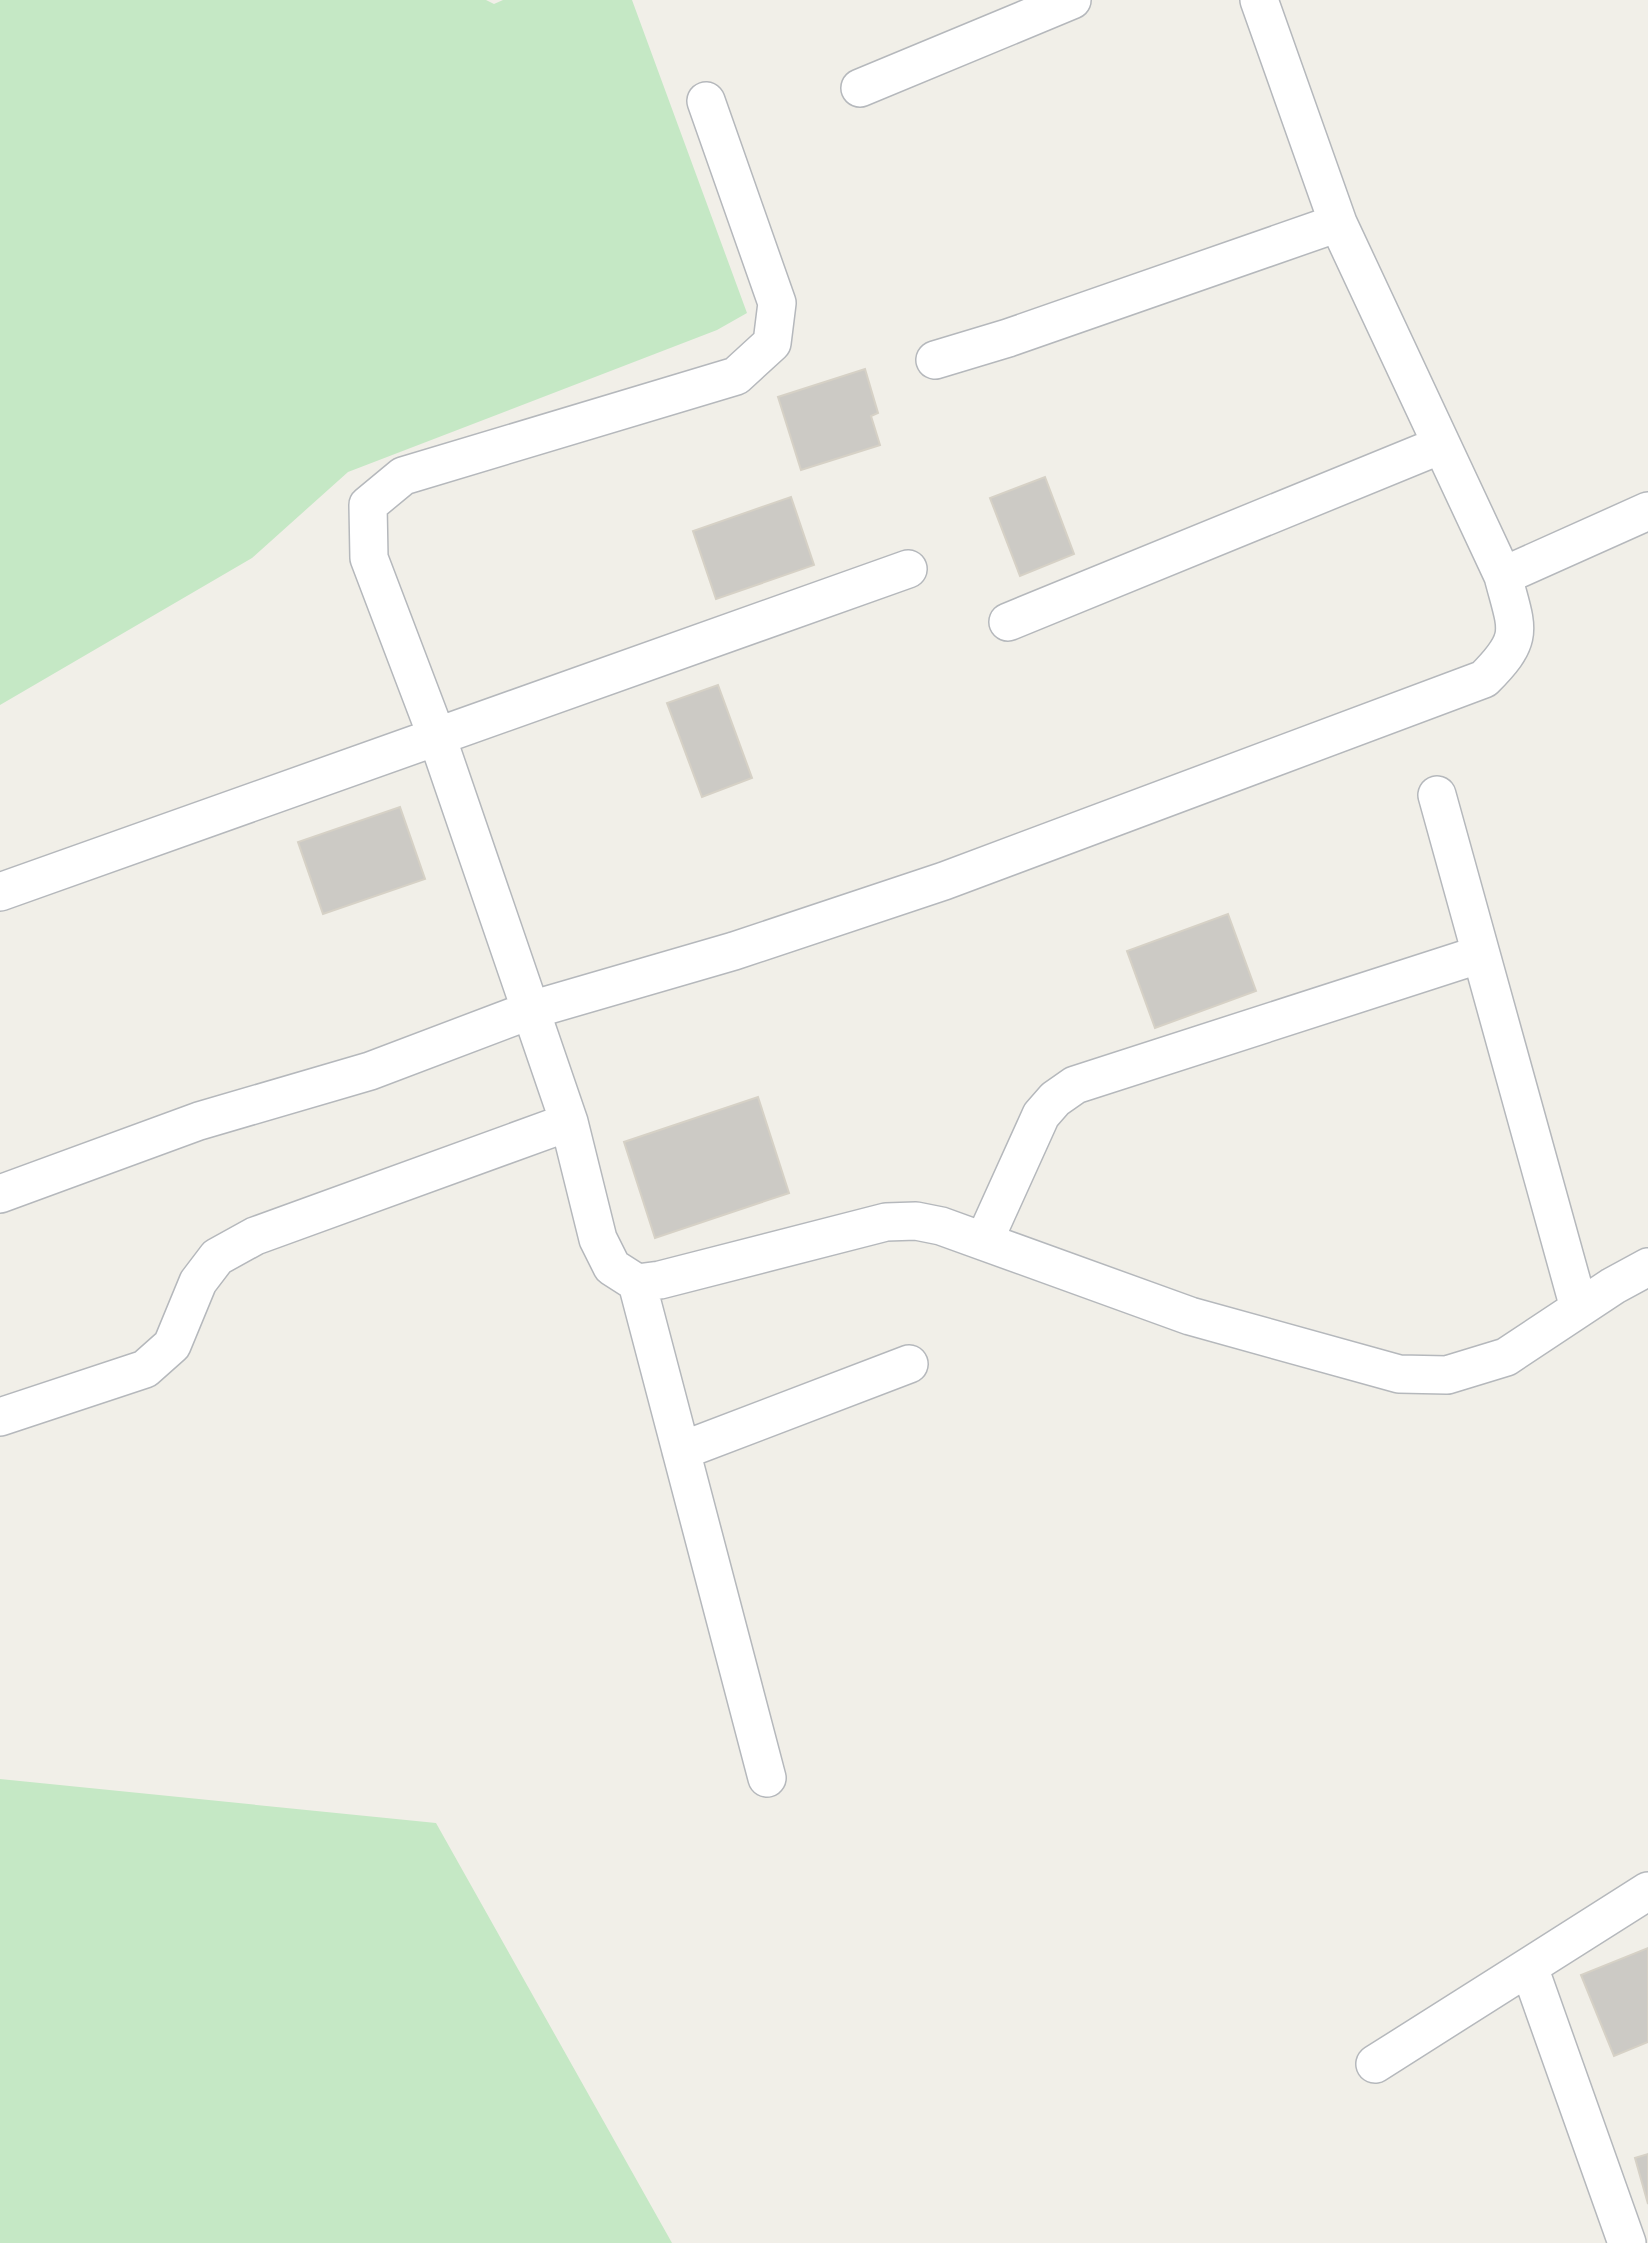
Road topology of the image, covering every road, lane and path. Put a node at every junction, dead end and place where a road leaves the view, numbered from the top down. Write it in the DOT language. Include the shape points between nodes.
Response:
graph roads {
  1 [pos="1072,0"];
  2 [pos="1259,0"];
  3 [pos="860,88"];
  4 [pos="706,101"];
  5 [pos="1338,223"];
  6 [pos="935,360"];
  7 [pos="1441,445"];
  8 [pos="1648,511"];
  9 [pos="908,569"];
  10 [pos="1503,576"];
  11 [pos="1008,622"];
  12 [pos="437,737"];
  13 [pos="1437,795"];
  14 [pos="0,892"];
  15 [pos="1481,954"];
  16 [pos="531,1010"];
  17 [pos="569,1122"];
  18 [pos="0,1195"];
  19 [pos="984,1241"];
  20 [pos="1648,1267"];
  21 [pos="637,1283"];
  22 [pos="1579,1308"];
  23 [pos="909,1364"];
  24 [pos="0,1417"];
  25 [pos="681,1451"];
  26 [pos="766,1778"];
  27 [pos="1648,1891"];
  28 [pos="1529,1966"];
  29 [pos="1375,2064"];
  30 [pos="1627,2243"];
  1 -- 3 [label="street"];
  2 -- 5 [label="street"];
  4 -- 12 [label="street" via="777,303 772,343 736,376 403,476 368,505 369,558"];
  5 -- 6 [label="street"];
  5 -- 7 [label="street"];
  7 -- 10 [label="street"];
  7 -- 11 [label="street"];
  8 -- 10 [label="street"];
  9 -- 12 [label="street"];
  10 -- 16 [label="street" via="1517,629 1507,656 1483,679 944,881 734,951"];
  12 -- 14 [label="street"];
  12 -- 16 [label="street"];
  13 -- 15 [label="street"];
  15 -- 19 [label="street" via="1075,1085 1041,1115"];
  15 -- 22 [label="street"];
  16 -- 17 [label="street"];
  16 -- 18 [label="street" via="370,1070 199,1121"];
  17 -- 21 [label="street" via="598,1239 612,1267"];
  17 -- 24 [label="street" via="255,1236 217,1257 198,1282 172,1345 145,1369"];
  19 -- 21 [label="street" via="916,1221 886,1222"];
  19 -- 22 [label="street" via="1190,1316 1399,1374 1447,1375 1506,1357"];
  20 -- 22 [label="street"];
  21 -- 25 [label="street"];
  23 -- 25 [label="street"];
  25 -- 26 [label="street"];
  27 -- 28 [label="street"];
  28 -- 29 [label="street"];
  28 -- 30 [label="street"];
}
